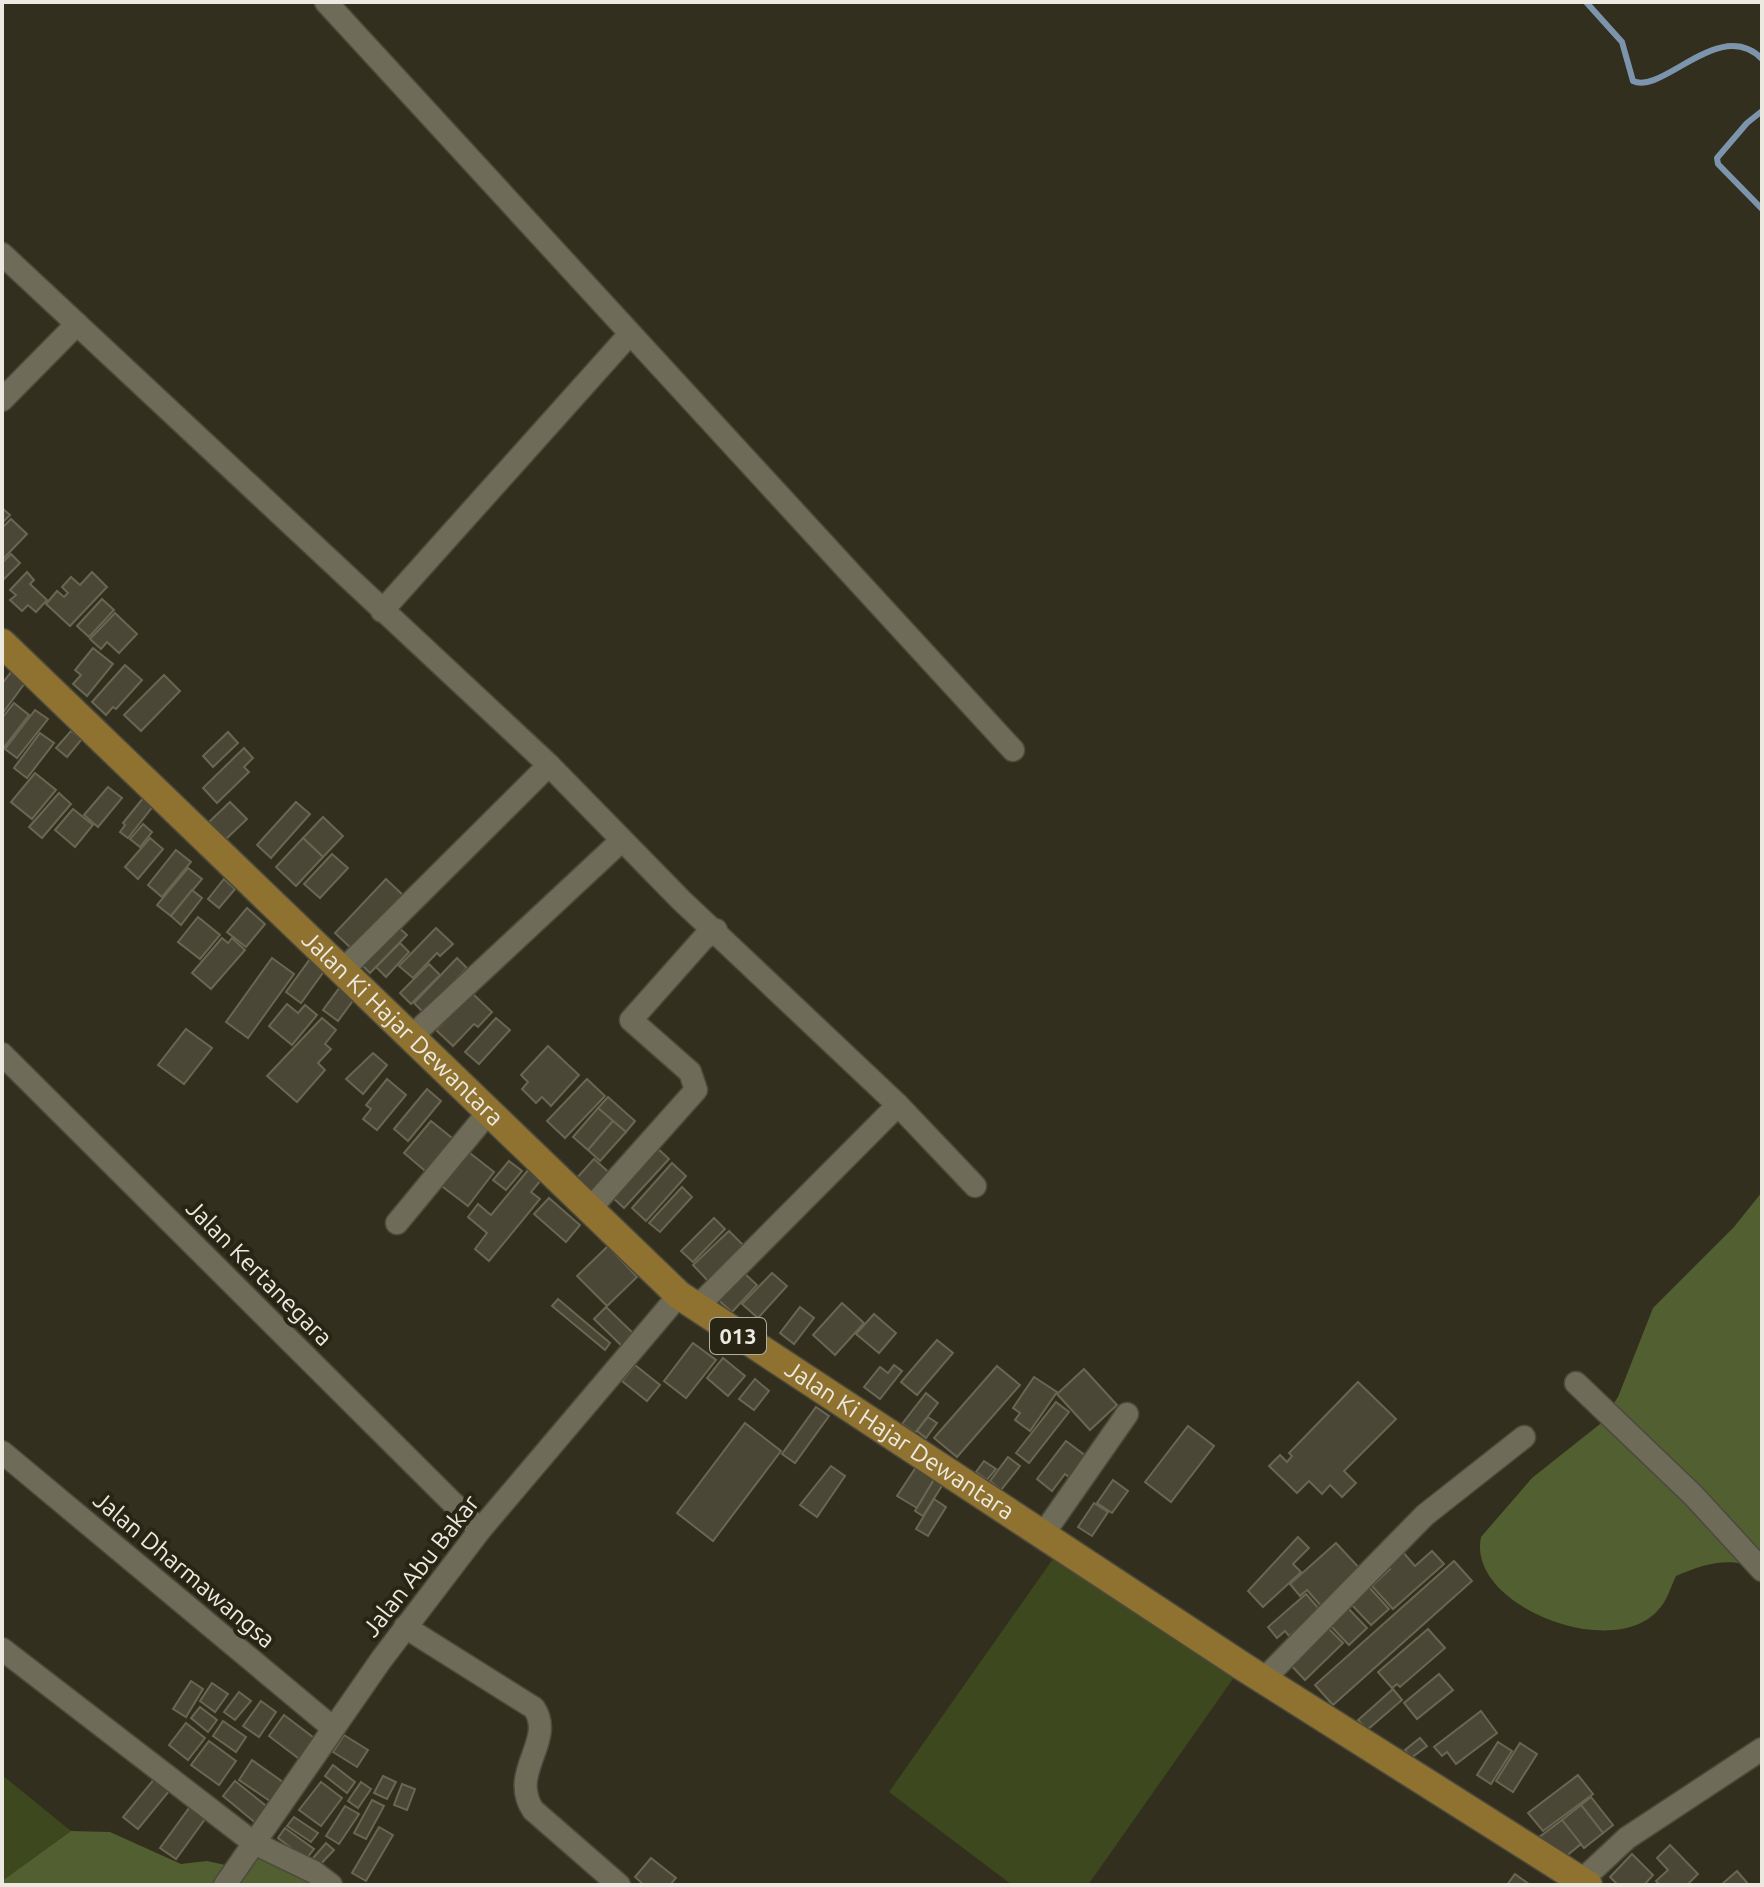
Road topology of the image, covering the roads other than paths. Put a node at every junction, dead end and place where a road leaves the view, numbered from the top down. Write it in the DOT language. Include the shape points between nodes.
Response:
graph roads {
  1 [pos="326,2"];
  2 [pos="2,254"];
  3 [pos="77,324"];
  4 [pos="629,335"];
  5 [pos="2,400"];
  6 [pos="382,611"];
  7 [pos="2,643"];
  8 [pos="1013,750"];
  9 [pos="549,765"];
  10 [pos="621,841"];
  11 [pos="716,930"];
  12 [pos="343,970"];
  13 [pos="412,1036"];
  14 [pos="2,1054"];
  15 [pos="898,1105"];
  16 [pos="487,1114"];
  17 [pos="975,1186"];
  18 [pos="589,1210"];
  19 [pos="397,1223"];
  20 [pos="688,1301"];
  21 [pos="1576,1383"];
  22 [pos="1127,1414"];
  23 [pos="1524,1437"];
  24 [pos="2,1452"];
  25 [pos="480,1530"];
  26 [pos="1044,1533"];
  27 [pos="1762,1570"];
  28 [pos="405,1627"];
  29 [pos="2,1649"];
  30 [pos="1265,1678"];
  31 [pos="333,1728"];
  32 [pos="1762,1749"];
  33 [pos="254,1843"];
  34 [pos="1585,1883"];
  35 [pos="225,1885"];
  36 [pos="331,1885"];
  37 [pos="619,1885"];
  1 -- 4 [label="street"];
  2 -- 3 [label="street"];
  3 -- 5 [label="street"];
  3 -- 6 [label="street"];
  4 -- 6 [label="street"];
  4 -- 8 [label="street"];
  6 -- 9 [label="street"];
  7 -- 12 [label="main road, Jalan Ki Hajar Dewantara / 013"];
  9 -- 10 [label="street"];
  9 -- 12 [label="street"];
  10 -- 11 [label="street"];
  10 -- 13 [label="street"];
  11 -- 15 [label="street"];
  11 -- 18 [label="street" via="631,1020 690,1072 696,1090"];
  12 -- 13 [label="main road, Jalan Ki Hajar Dewantara / 013"];
  13 -- 16 [label="main road, Jalan Ki Hajar Dewantara / 013"];
  14 -- 25 [label="street, Jalan Kertanegara"];
  15 -- 17 [label="street"];
  15 -- 20 [label="street, Jalan Abu Bakar"];
  16 -- 18 [label="main road, Jalan Ki Hajar Dewantara / 013"];
  16 -- 19 [label="street"];
  18 -- 20 [label="main road, Jalan Ki Hajar Dewantara / 013"];
  20 -- 25 [label="street, Jalan Abu Bakar"];
  20 -- 26 [label="main road, Jalan Ki Hajar Dewantara / 013"];
  21 -- 27 [label="street"];
  22 -- 26 [label="street"];
  23 -- 30 [label="street" via="1425,1515"];
  24 -- 31 [label="street, Jalan Dharmawangsa"];
  25 -- 28 [label="street, Jalan Abu Bakar"];
  26 -- 30 [label="main road, Jalan Ki Hajar Dewantara / 013"];
  28 -- 31 [label="street, Jalan Abu Bakar"];
  28 -- 37 [label="street" via="534,1708 541,1730 524,1795 533,1810"];
  29 -- 33 [label="street"];
  30 -- 34 [label="main road, Jalan Ki Hajar Dewantara / 013"];
  31 -- 33 [label="street, Jalan Abu Bakar"];
  32 -- 34 [label="street" via="1627,1838"];
  33 -- 35 [label="street, Jalan Abu Bakar"];
  33 -- 36 [label="street"];
}
